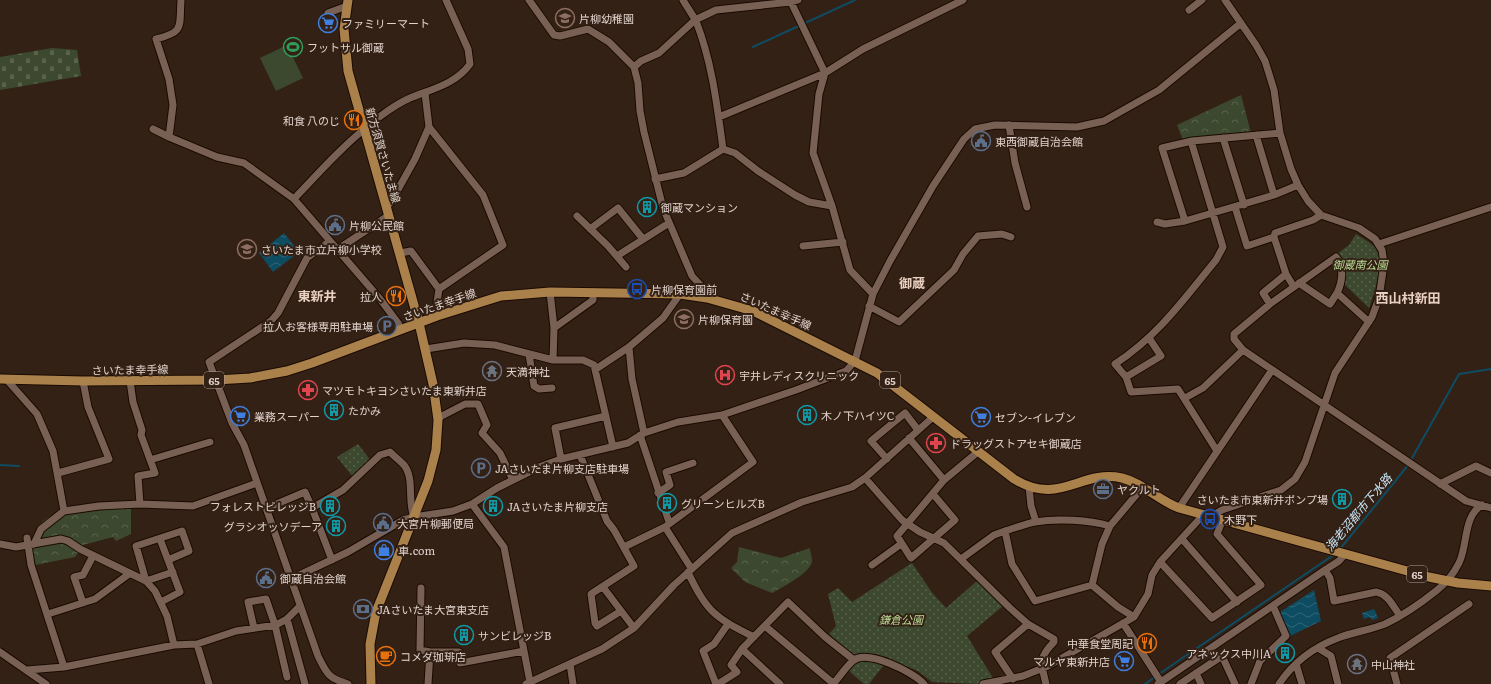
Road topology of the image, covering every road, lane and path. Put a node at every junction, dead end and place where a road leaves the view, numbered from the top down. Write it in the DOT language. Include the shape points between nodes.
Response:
graph roads {
  1 [pos="181,0"];
  2 [pos="446,0"];
  3 [pos="529,0"];
  4 [pos="683,0"];
  5 [pos="963,0"];
  6 [pos="1202,0"];
  7 [pos="1225,0"];
  8 [pos="795,1"];
  9 [pos="347,3"];
  10 [pos="1189,10"];
  11 [pos="328,14"];
  12 [pos="695,20"];
  13 [pos="1241,23"];
  14 [pos="634,67"];
  15 [pos="825,74"];
  16 [pos="425,93"];
  17 [pos="719,117"];
  18 [pos="1009,125"];
  19 [pos="429,127"];
  20 [pos="153,129"];
  21 [pos="364,130"];
  22 [pos="1280,133"];
  23 [pos="1256,135"];
  24 [pos="169,137"];
  25 [pos="1223,138"];
  26 [pos="1191,141"];
  27 [pos="723,149"];
  28 [pos="655,179"];
  29 [pos="1298,185"];
  30 [pos="1274,195"];
  31 [pos="294,199"];
  32 [pos="1244,205"];
  33 [pos="832,206"];
  34 [pos="1027,207"];
  35 [pos="1235,207"];
  36 [pos="1491,207"];
  37 [pos="387,212"];
  38 [pos="1214,214"];
  39 [pos="1321,215"];
  40 [pos="577,216"];
  41 [pos="1157,222"];
  42 [pos="1184,222"];
  43 [pos="669,224"];
  44 [pos="590,229"];
  45 [pos="1011,237"];
  46 [pos="1274,237"];
  47 [pos="643,240"];
  48 [pos="330,241"];
  49 [pos="842,242"];
  50 [pos="1379,244"];
  51 [pos="803,246"];
  52 [pos="338,249"];
  53 [pos="400,254"];
  54 [pos="617,256"];
  55 [pos="626,267"];
  56 [pos="1286,274"];
  57 [pos="1297,285"];
  58 [pos="439,289"];
  59 [pos="550,292"];
  60 [pos="593,292"];
  61 [pos="680,294"];
  62 [pos="873,294"];
  63 [pos="1337,294"];
  64 [pos="707,298"];
  65 [pos="1270,304"];
  66 [pos="869,306"];
  67 [pos="437,316"];
  68 [pos="1369,322"];
  69 [pos="419,323"];
  70 [pos="554,328"];
  71 [pos="400,330"];
  72 [pos="1149,338"];
  73 [pos="628,347"];
  74 [pos="426,349"];
  75 [pos="1243,350"];
  76 [pos="529,354"];
  77 [pos="553,360"];
  78 [pos="855,361"];
  79 [pos="596,369"];
  80 [pos="1272,370"];
  81 [pos="1126,378"];
  82 [pos="3,380"];
  83 [pos="216,380"];
  84 [pos="83,381"];
  85 [pos="130,381"];
  86 [pos="552,388"];
  87 [pos="1185,398"];
  88 [pos="1325,406"];
  89 [pos="722,415"];
  90 [pos="606,416"];
  91 [pos="933,417"];
  92 [pos="438,418"];
  93 [pos="918,430"];
  94 [pos="642,434"];
  95 [pos="909,438"];
  96 [pos="210,442"];
  97 [pos="613,447"];
  98 [pos="979,451"];
  99 [pos="1217,451"];
  100 [pos="580,455"];
  101 [pos="561,459"];
  102 [pos="887,459"];
  103 [pos="150,460"];
  104 [pos="693,464"];
  105 [pos="58,473"];
  106 [pos="1491,473"];
  107 [pos="865,478"];
  108 [pos="513,480"];
  109 [pos="944,480"];
  110 [pos="257,483"];
  111 [pos="1440,484"];
  112 [pos="1030,487"];
  113 [pos="1142,488"];
  114 [pos="658,493"];
  115 [pos="933,494"];
  116 [pos="140,504"];
  117 [pos="472,504"];
  118 [pos="1482,505"];
  119 [pos="267,508"];
  120 [pos="312,508"];
  121 [pos="1179,508"];
  122 [pos="1491,508"];
  123 [pos="64,511"];
  124 [pos="1208,515"];
  125 [pos="414,517"];
  126 [pos="1223,519"];
  127 [pos="1036,522"];
  128 [pos="906,524"];
  129 [pos="667,525"];
  130 [pos="1110,526"];
  131 [pos="1005,531"];
  132 [pos="27,538"];
  133 [pos="934,538"];
  134 [pos="160,539"];
  135 [pos="1182,539"];
  136 [pos="0,544"];
  137 [pos="901,544"];
  138 [pos="31,545"];
  139 [pos="624,547"];
  140 [pos="1339,552"];
  141 [pos="93,556"];
  142 [pos="961,559"];
  143 [pos="168,560"];
  144 [pos="332,560"];
  145 [pos="1160,562"];
  146 [pos="872,565"];
  147 [pos="690,570"];
  148 [pos="1326,570"];
  149 [pos="173,572"];
  150 [pos="129,574"];
  151 [pos="291,579"];
  152 [pos="146,581"];
  153 [pos="1445,581"];
  154 [pos="1092,585"];
  155 [pos="1491,586"];
  156 [pos="604,587"];
  157 [pos="421,588"];
  158 [pos="161,602"];
  159 [pos="1237,602"];
  160 [pos="82,603"];
  161 [pos="1469,604"];
  162 [pos="300,606"];
  163 [pos="1272,606"];
  164 [pos="621,611"];
  165 [pos="48,614"];
  166 [pos="1400,616"];
  167 [pos="1134,617"];
  168 [pos="287,619"];
  169 [pos="1123,623"];
  170 [pos="728,624"];
  171 [pos="1028,624"];
  172 [pos="275,625"];
  173 [pos="765,626"];
  174 [pos="254,628"];
  175 [pos="634,628"];
  176 [pos="754,637"];
  177 [pos="197,644"];
  178 [pos="174,645"];
  179 [pos="1318,648"];
  180 [pos="742,649"];
  181 [pos="524,651"];
  182 [pos="0,652"];
  183 [pos="430,652"];
  184 [pos="854,660"];
  185 [pos="570,664"];
  186 [pos="1296,664"];
  187 [pos="64,667"];
  188 [pos="1042,668"];
  189 [pos="27,670"];
  190 [pos="1196,673"];
  191 [pos="287,677"];
  192 [pos="1013,678"];
  193 [pos="1160,682"];
  194 [pos="528,683"];
  195 [pos="46,684"];
  196 [pos="209,684"];
  197 [pos="305,684"];
  198 [pos="348,684"];
  199 [pos="371,684"];
  200 [pos="428,684"];
  201 [pos="573,684"];
  202 [pos="717,684"];
  203 [pos="780,684"];
  204 [pos="834,684"];
  205 [pos="924,684"];
  206 [pos="983,684"];
  207 [pos="1046,684"];
  208 [pos="1180,684"];
  209 [pos="1201,684"];
  210 [pos="1235,684"];
  211 [pos="1251,684"];
  212 [pos="1279,684"];
  213 [pos="1302,684"];
  214 [pos="1337,684"];
  215 [pos="1397,684"];
  1 -- 24 [label="street" via="179,29 174,35 156,39 169,79 172,105"];
  2 -- 16 [label="street" via="468,48 470,64 464,72"];
  3 -- 14 [label="street" via="554,34 560,36 588,29 609,42"];
  4 -- 12 [label="street"];
  5 -- 15 [label="street" via="863,49"];
  6 -- 10 [label="street"];
  7 -- 13 [label="street"];
  8 -- 12 [label="street" via="716,10"];
  8 -- 15 [label="street"];
  9 -- 11 [label="street"];
  9 -- 21 [label="main road, 新方須賀さいたま線" via="344,29 346,57"];
  12 -- 14 [label="street" via="659,53"];
  12 -- 17 [label="street" via="715,85"];
  13 -- 18 [label="street" via="1159,90 1104,121 1077,126"];
  13 -- 22 [label="street" via="1256,45 1268,70 1274,90"];
  14 -- 28 [label="street" via="640,111"];
  15 -- 17 [label="street"];
  15 -- 33 [label="street" via="819,94 813,153"];
  16 -- 19 [label="street"];
  16 -- 21 [label="street" via="410,98"];
  17 -- 27 [label="street"];
  18 -- 34 [label="street" via="1015,163"];
  18 -- 62 [label="street" via="975,128 964,140 923,202"];
  19 -- 37 [label="street"];
  19 -- 58 [label="street" via="483,195 503,244"];
  20 -- 24 [label="street"];
  21 -- 31 [label="street"];
  21 -- 37 [label="main road, 新方須賀さいたま線"];
  22 -- 23 [label="street"];
  22 -- 29 [label="street"];
  23 -- 25 [label="street"];
  23 -- 30 [label="street"];
  24 -- 31 [label="street" via="217,157 244,163"];
  25 -- 26 [label="street"];
  25 -- 32 [label="street"];
  26 -- 38 [label="street"];
  26 -- 42 [label="street" via="1162,148"];
  27 -- 28 [label="street" via="684,173"];
  27 -- 33 [label="street" via="735,152 758,171 795,195 809,202"];
  28 -- 43 [label="street"];
  29 -- 30 [label="street"];
  29 -- 39 [label="street"];
  30 -- 32 [label="street"];
  31 -- 48 [label="street"];
  32 -- 35 [label="street"];
  33 -- 49 [label="street"];
  35 -- 38 [label="street"];
  35 -- 46 [label="street" via="1247,246"];
  36 -- 50 [label="street"];
  37 -- 52 [label="street"];
  37 -- 53 [label="main road, 新方須賀さいたま線"];
  38 -- 42 [label="street"];
  38 -- 72 [label="street" via="1223,243 1218,257 1173,314"];
  39 -- 46 [label="street" via="1275,233"];
  39 -- 50 [label="street" via="1359,228"];
  40 -- 44 [label="street"];
  41 -- 42 [label="street"];
  43 -- 47 [label="street"];
  43 -- 64 [label="street" via="692,276 704,289"];
  44 -- 47 [label="street" via="618,208"];
  44 -- 54 [label="street"];
  45 -- 66 [label="street" via="1002,234 978,236 954,270 899,322"];
  46 -- 56 [label="street"];
  47 -- 54 [label="street"];
  48 -- 52 [label="street"];
  48 -- 83 [label="street" via="307,258 272,321 209,362"];
  49 -- 51 [label="street"];
  49 -- 62 [label="street" via="850,270"];
  50 -- 68 [label="street" via="1384,264 1383,278"];
  52 -- 71 [label="street" via="380,299 398,323"];
  53 -- 58 [label="street" via="411,251"];
  53 -- 69 [label="main road, 新方須賀さいたま線"];
  54 -- 55 [label="street"];
  56 -- 57 [label="street"];
  56 -- 65 [label="street" via="1263,293"];
  57 -- 63 [label="street" via="1330,304"];
  57 -- 63 [label="street" via="1336,258 1340,262 1342,282"];
  57 -- 65 [label="street"];
  58 -- 67 [label="street"];
  59 -- 60 [label="main road, さいたま幸手線 / 65"];
  59 -- 67 [label="main road, さいたま幸手線 / 65" via="501,296"];
  59 -- 70 [label="street"];
  60 -- 61 [label="main road, さいたま幸手線 / 65"];
  60 -- 70 [label="street" via="593,300"];
  61 -- 64 [label="main road, さいたま幸手線 / 65"];
  61 -- 73 [label="street" via="663,318"];
  62 -- 66 [label="street"];
  63 -- 68 [label="street"];
  64 -- 78 [label="main road, さいたま幸手線 / 65" via="753,311"];
  65 -- 75 [label="street" via="1234,334 1234,339"];
  66 -- 78 [label="street"];
  67 -- 69 [label="main road, さいたま幸手線 / 65"];
  68 -- 88 [label="street" via="1335,373"];
  69 -- 71 [label="main road, さいたま幸手線 / 65"];
  69 -- 74 [label="main road, 新方須賀さいたま線"];
  70 -- 77 [label="street"];
  71 -- 83 [label="main road, さいたま幸手線 / 65" via="287,371 250,378"];
  72 -- 81 [label="street" via="1115,364"];
  72 -- 81 [label="street" via="1161,356"];
  73 -- 79 [label="street"];
  73 -- 94 [label="street"];
  74 -- 76 [label="street" via="464,343 495,345"];
  74 -- 92 [label="main road, 新方須賀さいたま線"];
  75 -- 80 [label="street"];
  75 -- 87 [label="street" via="1203,388"];
  76 -- 77 [label="street"];
  76 -- 86 [label="street" via="534,386 539,389"];
  77 -- 79 [label="street" via="583,360 594,365"];
  78 -- 89 [label="street" via="846,371 839,374"];
  78 -- 91 [label="main road, さいたま幸手線 / 65" via="889,380"];
  79 -- 90 [label="street"];
  80 -- 88 [label="street"];
  80 -- 99 [label="street"];
  81 -- 87 [label="street" via="1131,392 1178,390"];
  82 -- 84 [label="main road, さいたま幸手線 / 65"];
  82 -- 105 [label="street" via="37,414 53,451"];
  83 -- 85 [label="main road, さいたま幸手線 / 65"];
  83 -- 110 [label="street"];
  84 -- 85 [label="main road, さいたま幸手線 / 65"];
  84 -- 105 [label="street" via="88,407 109,459"];
  85 -- 103 [label="street" via="141,435"];
  87 -- 99 [label="street"];
  88 -- 111 [label="street"];
  88 -- 124 [label="street" via="1305,462 1295,479 1281,490"];
  89 -- 94 [label="street" via="678,422"];
  89 -- 129 [label="street" via="753,462"];
  90 -- 97 [label="street"];
  90 -- 101 [label="street" via="555,428"];
  91 -- 93 [label="street"];
  91 -- 98 [label="main road, さいたま幸手線 / 65"];
  92 -- 108 [label="street" via="465,404 478,404 487,425 482,433 500,453"];
  92 -- 125 [label="main road, 新方須賀さいたま線" via="433,466"];
  93 -- 95 [label="street"];
  93 -- 102 [label="street" via="905,413 871,441"];
  94 -- 97 [label="street" via="628,443"];
  94 -- 114 [label="street"];
  95 -- 102 [label="street"];
  95 -- 109 [label="street"];
  96 -- 103 [label="street"];
  97 -- 100 [label="street"];
  98 -- 109 [label="street"];
  98 -- 112 [label="main road, さいたま幸手線 / 65" via="1014,479"];
  99 -- 121 [label="street"];
  100 -- 101 [label="street"];
  100 -- 139 [label="street" via="607,522"];
  101 -- 108 [label="street"];
  102 -- 107 [label="street"];
  103 -- 116 [label="street" via="155,473 138,476"];
  104 -- 114 [label="street" via="666,472 670,485"];
  105 -- 123 [label="street"];
  106 -- 111 [label="street" via="1476,466"];
  107 -- 128 [label="street"];
  107 -- 147 [label="street" via="852,487 802,502 732,533"];
  108 -- 117 [label="street"];
  109 -- 115 [label="street"];
  110 -- 116 [label="street" via="193,506"];
  110 -- 119 [label="street"];
  111 -- 118 [label="street" via="1466,501"];
  112 -- 113 [label="main road, さいたま幸手線 / 65" via="1049,490 1113,477 1122,478"];
  112 -- 127 [label="street" via="1031,506"];
  113 -- 121 [label="main road, さいたま幸手線 / 65"];
  113 -- 130 [label="street"];
  114 -- 129 [label="street"];
  115 -- 128 [label="street"];
  115 -- 133 [label="street" via="955,520"];
  116 -- 123 [label="street"];
  117 -- 125 [label="street" via="453,511"];
  117 -- 181 [label="street" via="504,547"];
  118 -- 122 [label="street"];
  118 -- 153 [label="street" via="1474,512 1470,521 1459,563"];
  119 -- 120 [label="street" via="305,492"];
  119 -- 151 [label="street"];
  120 -- 125 [label="street" via="343,490 380,455 390,452 405,466"];
  120 -- 144 [label="street"];
  121 -- 124 [label="main road, さいたま幸手線 / 65"];
  123 -- 138 [label="street" via="41,529"];
  124 -- 126 [label="main road, さいたま幸手線 / 65"];
  124 -- 135 [label="street"];
  125 -- 144 [label="street" via="403,520"];
  125 -- 199 [label="main road, 新方須賀さいたま線" via="376,612 370,644"];
  126 -- 140 [label="main road, さいたま幸手線 / 65"];
  126 -- 159 [label="street" via="1217,534 1261,585"];
  127 -- 130 [label="street" via="1082,520"];
  127 -- 131 [label="street"];
  128 -- 133 [label="street"];
  128 -- 137 [label="street" via="896,536"];
  129 -- 139 [label="street"];
  129 -- 147 [label="street"];
  130 -- 154 [label="street" via="1102,544"];
  131 -- 142 [label="street" via="994,535"];
  131 -- 154 [label="street" via="1012,564 1035,601"];
  132 -- 138 [label="street"];
  133 -- 137 [label="street" via="911,558"];
  133 -- 142 [label="street" via="944,543"];
  134 -- 143 [label="street"];
  134 -- 143 [label="street" via="182,531 189,551"];
  134 -- 152 [label="street" via="136,546"];
  135 -- 145 [label="street"];
  135 -- 159 [label="street"];
  136 -- 138 [label="street" via="16,547"];
  137 -- 146 [label="street"];
  138 -- 141 [label="street" via="61,539"];
  138 -- 165 [label="street" via="31,565"];
  139 -- 156 [label="street" via="634,566"];
  140 -- 148 [label="street" via="1339,561"];
  140 -- 153 [label="main road, さいたま幸手線 / 65"];
  141 -- 150 [label="street"];
  141 -- 160 [label="street" via="83,575 74,577"];
  142 -- 171 [label="street"];
  143 -- 149 [label="street"];
  144 -- 151 [label="street"];
  145 -- 159 [label="street" via="1212,618"];
  145 -- 167 [label="street" via="1152,575 1148,594"];
  147 -- 170 [label="street" via="706,605 712,613"];
  147 -- 175 [label="street"];
  148 -- 163 [label="street"];
  148 -- 166 [label="street" via="1334,601 1380,592 1387,596"];
  149 -- 152 [label="street"];
  149 -- 158 [label="street" via="180,592"];
  150 -- 152 [label="street"];
  150 -- 160 [label="street" via="95,599"];
  151 -- 162 [label="street"];
  152 -- 158 [label="street"];
  153 -- 155 [label="main road, さいたま幸手線 / 65"];
  153 -- 166 [label="street"];
  154 -- 167 [label="street"];
  156 -- 164 [label="street"];
  156 -- 164 [label="street" via="591,594 597,626"];
  157 -- 183 [label="street" via="420,650"];
  158 -- 178 [label="street"];
  160 -- 165 [label="street"];
  161 -- 215 [label="street" via="1390,658"];
  162 -- 168 [label="street"];
  162 -- 198 [label="street" via="327,674 333,680"];
  163 -- 193 [label="street"];
  163 -- 211 [label="street" via="1286,636 1260,661"];
  164 -- 175 [label="street"];
  165 -- 187 [label="street"];
  166 -- 179 [label="street" via="1384,624 1338,638"];
  167 -- 169 [label="street"];
  168 -- 172 [label="street"];
  168 -- 197 [label="street"];
  169 -- 188 [label="street"];
  169 -- 193 [label="street"];
  170 -- 176 [label="street"];
  170 -- 202 [label="street" via="714,644 703,650"];
  171 -- 188 [label="street" via="1054,639 1043,653"];
  171 -- 192 [label="street" via="995,652"];
  172 -- 174 [label="street"];
  172 -- 174 [label="street" via="266,599 248,602"];
  172 -- 191 [label="street"];
  173 -- 176 [label="street"];
  173 -- 184 [label="street" via="788,602 825,638"];
  173 -- 204 [label="street"];
  174 -- 177 [label="street"];
  175 -- 185 [label="street" via="602,649"];
  176 -- 180 [label="street"];
  177 -- 178 [label="street"];
  177 -- 196 [label="street"];
  178 -- 187 [label="street"];
  179 -- 186 [label="street"];
  179 -- 214 [label="street" via="1331,656"];
  180 -- 202 [label="street" via="731,665 737,672"];
  180 -- 203 [label="street"];
  181 -- 183 [label="street" via="460,662 459,652"];
  181 -- 194 [label="street"];
  182 -- 189 [label="street"];
  183 -- 200 [label="street"];
  184 -- 204 [label="street"];
  184 -- 205 [label="street" via="880,659 918,678"];
  185 -- 194 [label="street"];
  185 -- 201 [label="street"];
  186 -- 212 [label="street"];
  186 -- 213 [label="street"];
  187 -- 189 [label="street"];
  188 -- 192 [label="street"];
  188 -- 207 [label="street"];
  189 -- 195 [label="street"];
  190 -- 208 [label="street"];
  190 -- 209 [label="street"];
  190 -- 210 [label="street" via="1222,656"];
  192 -- 206 [label="street"];
}
